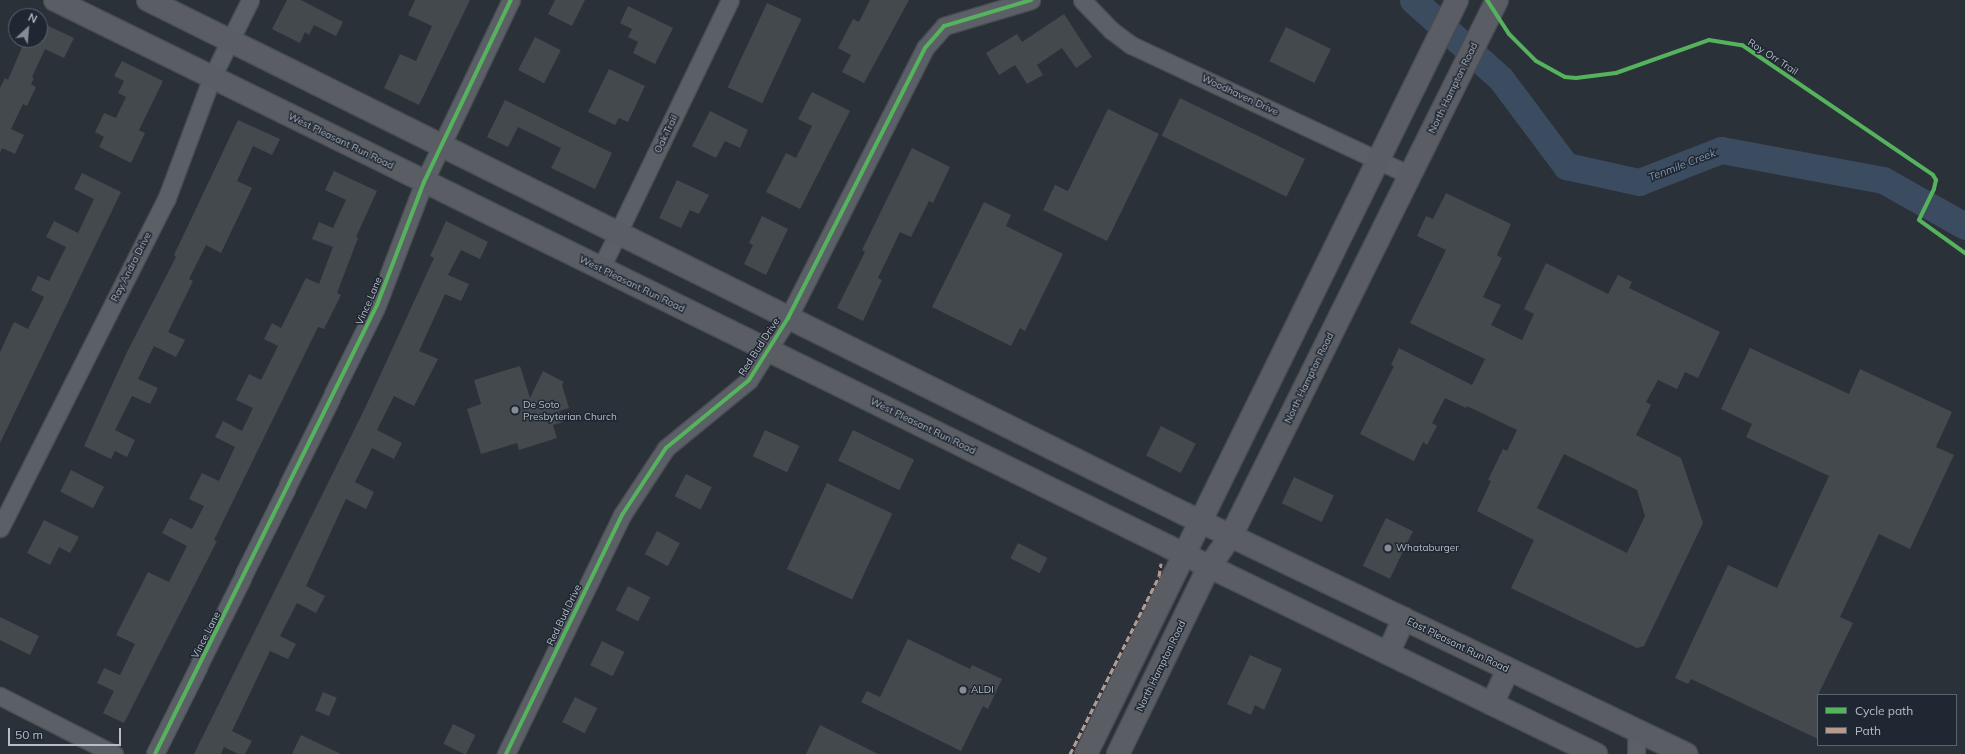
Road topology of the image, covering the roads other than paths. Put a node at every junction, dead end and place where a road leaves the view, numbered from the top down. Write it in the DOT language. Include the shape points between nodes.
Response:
graph roads {
  1 [pos="55,0"];
  2 [pos="148,0"];
  3 [pos="250,0"];
  4 [pos="511,0"];
  5 [pos="730,0"];
  6 [pos="1031,0"];
  7 [pos="1082,0"];
  8 [pos="1457,0"];
  9 [pos="1497,0"];
  10 [pos="230,41"];
  11 [pos="212,77"];
  12 [pos="442,146"];
  13 [pos="1378,158"];
  14 [pos="1410,175"];
  15 [pos="424,182"];
  16 [pos="618,233"];
  17 [pos="601,268"];
  18 [pos="788,318"];
  19 [pos="768,350"];
  20 [pos="1200,522"];
  21 [pos="0,528"];
  22 [pos="1231,536"];
  23 [pos="1184,555"];
  24 [pos="1209,567"];
  25 [pos="1404,619"];
  26 [pos="1388,653"];
  27 [pos="1508,669"];
  28 [pos="0,696"];
  29 [pos="1492,704"];
  30 [pos="1637,730"];
  31 [pos="1090,747"];
  32 [pos="1118,753"];
  33 [pos="114,754"];
  34 [pos="155,754"];
  35 [pos="506,754"];
  36 [pos="1596,754"];
  37 [pos="1636,754"];
  38 [pos="1686,754"];
  1 -- 11 [label="main road, West Pleasant Run Road"];
  2 -- 10 [label="main road"];
  3 -- 10 [label="street, Ray Andra Drive"];
  4 -- 12 [label="street, Vince Lane"];
  5 -- 16 [label="street, Oak Trail"];
  6 -- 18 [label="street, Red Bud Drive" via="944,26 925,48"];
  7 -- 13 [label="street, Woodhaven Drive" via="1111,30 1131,45"];
  8 -- 13 [label="main road"];
  9 -- 14 [label="main road, North Hampton Road"];
  10 -- 11 [label="street, Ray Andra Drive"];
  10 -- 12 [label="main road"];
  11 -- 15 [label="main road, West Pleasant Run Road"];
  11 -- 21 [label="street, Ray Andra Drive" via="166,200"];
  12 -- 15 [label="street, Vince Lane"];
  12 -- 16 [label="main road"];
  13 -- 14 [label="street, Woodhaven Drive"];
  13 -- 20 [label="main road"];
  14 -- 22 [label="main road, North Hampton Road"];
  15 -- 17 [label="main road, West Pleasant Run Road"];
  15 -- 34 [label="street, Vince Lane" via="377,305"];
  16 -- 17 [label="street, Oak Trail"];
  16 -- 18 [label="main road"];
  17 -- 19 [label="main road, West Pleasant Run Road"];
  18 -- 19 [label="street, Red Bud Drive"];
  18 -- 20 [label="main road"];
  19 -- 23 [label="main road, West Pleasant Run Road"];
  19 -- 35 [label="street, Red Bud Drive" via="749,380 666,448 622,515"];
  20 -- 22 [label="main road"];
  20 -- 23 [label="main road"];
  22 -- 24 [label="main road, North Hampton Road"];
  22 -- 25 [label="main road, East Pleasant Run Road"];
  23 -- 24 [label="main road, West Pleasant Run Road"];
  23 -- 31 [label="main road"];
  24 -- 26 [label="main road"];
  24 -- 32 [label="main road, North Hampton Road"];
  25 -- 26 [label="main road"];
  25 -- 27 [label="main road, East Pleasant Run Road"];
  26 -- 29 [label="main road"];
  27 -- 29 [label="main road"];
  27 -- 30 [label="main road, East Pleasant Run Road"];
  28 -- 33 [label="street"];
  29 -- 36 [label="main road"];
  30 -- 37 [label="street"];
  30 -- 38 [label="main road, East Pleasant Run Road"];
  31 -- 32 [label="main road"];
}
